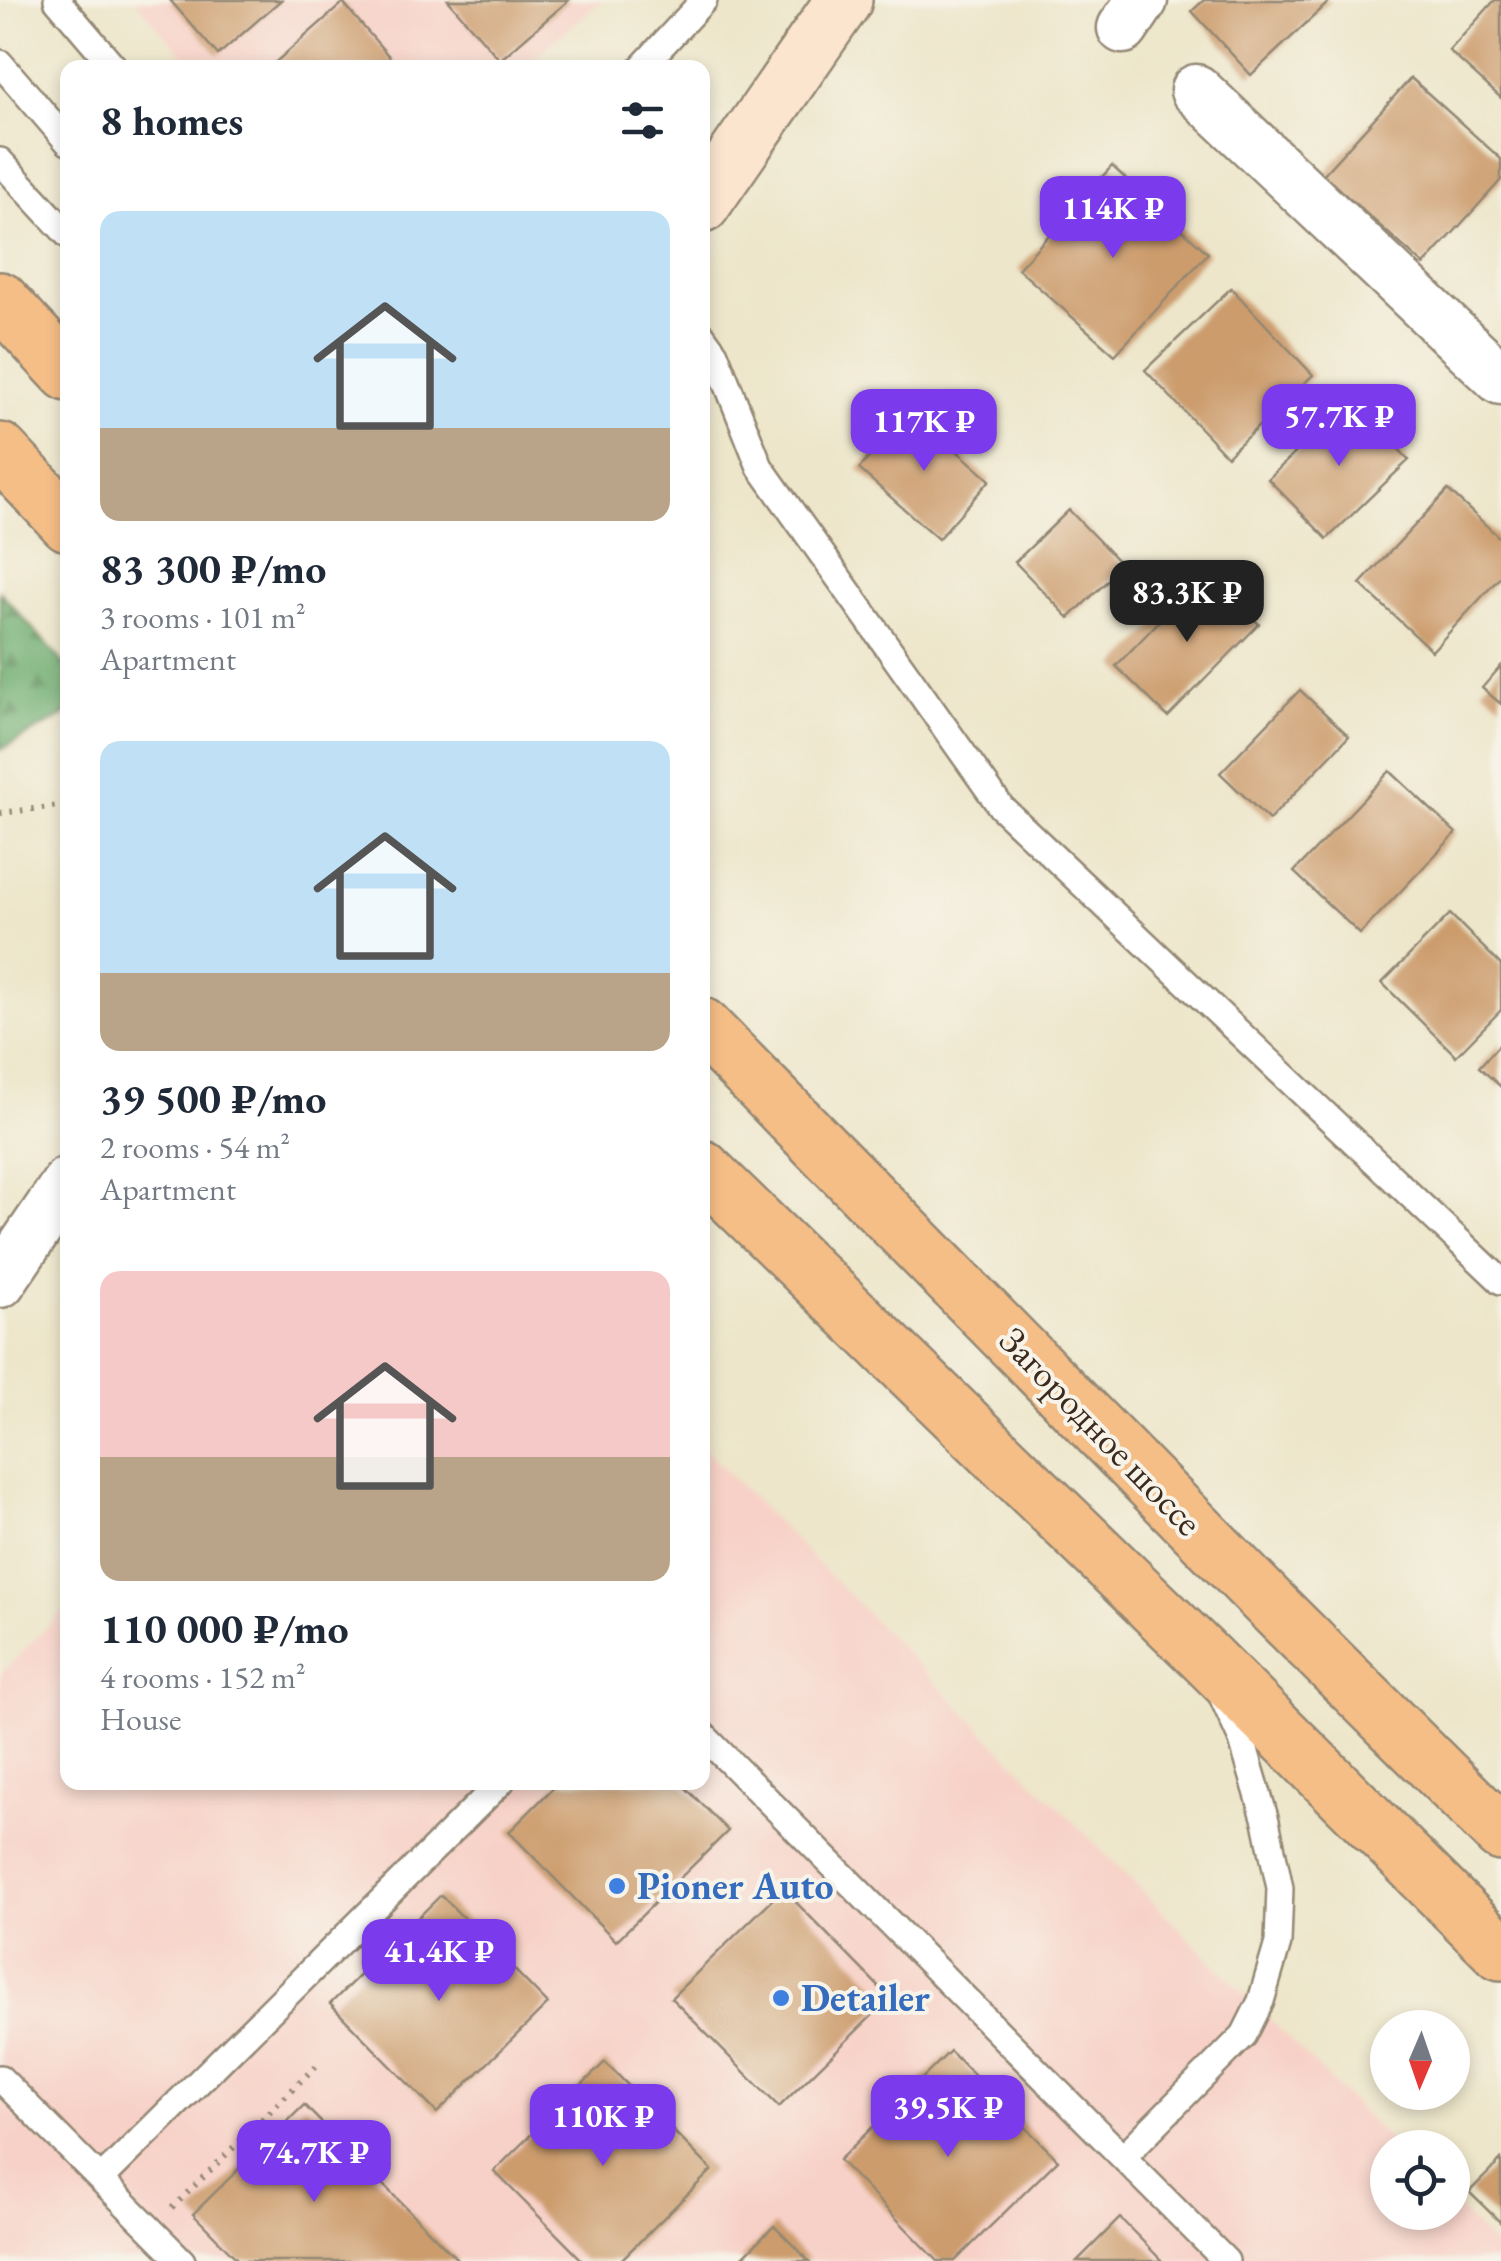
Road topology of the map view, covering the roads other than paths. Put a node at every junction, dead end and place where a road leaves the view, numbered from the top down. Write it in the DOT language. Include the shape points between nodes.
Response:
graph roads {
  1 [pos="57,0"];
  2 [pos="704,0"];
  3 [pos="844,0"];
  4 [pos="108,60"];
  5 [pos="648,60"];
  6 [pos="0,63"];
  7 [pos="1196,90"];
  8 [pos="60,133"];
  9 [pos="0,161"];
  10 [pos="710,193"];
  11 [pos="60,226"];
  12 [pos="0,300"];
  13 [pos="710,347"];
  14 [pos="1494,358"];
  15 [pos="60,364"];
  16 [pos="0,451"];
  17 [pos="60,515"];
  18 [pos="710,1034"];
  19 [pos="710,1176"];
  20 [pos="60,1194"];
  21 [pos="1501,1281"];
  22 [pos="0,1282"];
  23 [pos="1202,1655"];
  24 [pos="710,1742"];
  25 [pos="493,1790"];
  26 [pos="1501,1834"];
  27 [pos="1501,1952"];
  28 [pos="0,2078"];
  29 [pos="1123,2157"];
  30 [pos="101,2178"];
  31 [pos="182,2261"];
  32 [pos="1226,2261"];
  1 -- 4 [label="lane"];
  2 -- 5 [label="lane"];
  3 -- 10 [label="street"];
  6 -- 8 [label="lane"];
  7 -- 14 [label="street"];
  9 -- 11 [label="lane"];
  12 -- 15 [label="highway"];
  13 -- 21 [label="lane" via="760,467 1001,807"];
  16 -- 17 [label="highway"];
  18 -- 26 [label="highway, Загородное шоссе"];
  19 -- 23 [label="highway"];
  20 -- 22 [label="street"];
  23 -- 27 [label="highway"];
  23 -- 29 [label="lane" via="1242,1740 1266,1820 1280,1888 1278,1942 1244,2035"];
  24 -- 29 [label="lane"];
  25 -- 30 [label="lane"];
  28 -- 30 [label="lane"];
  29 -- 32 [label="lane"];
  30 -- 31 [label="lane"];
}
